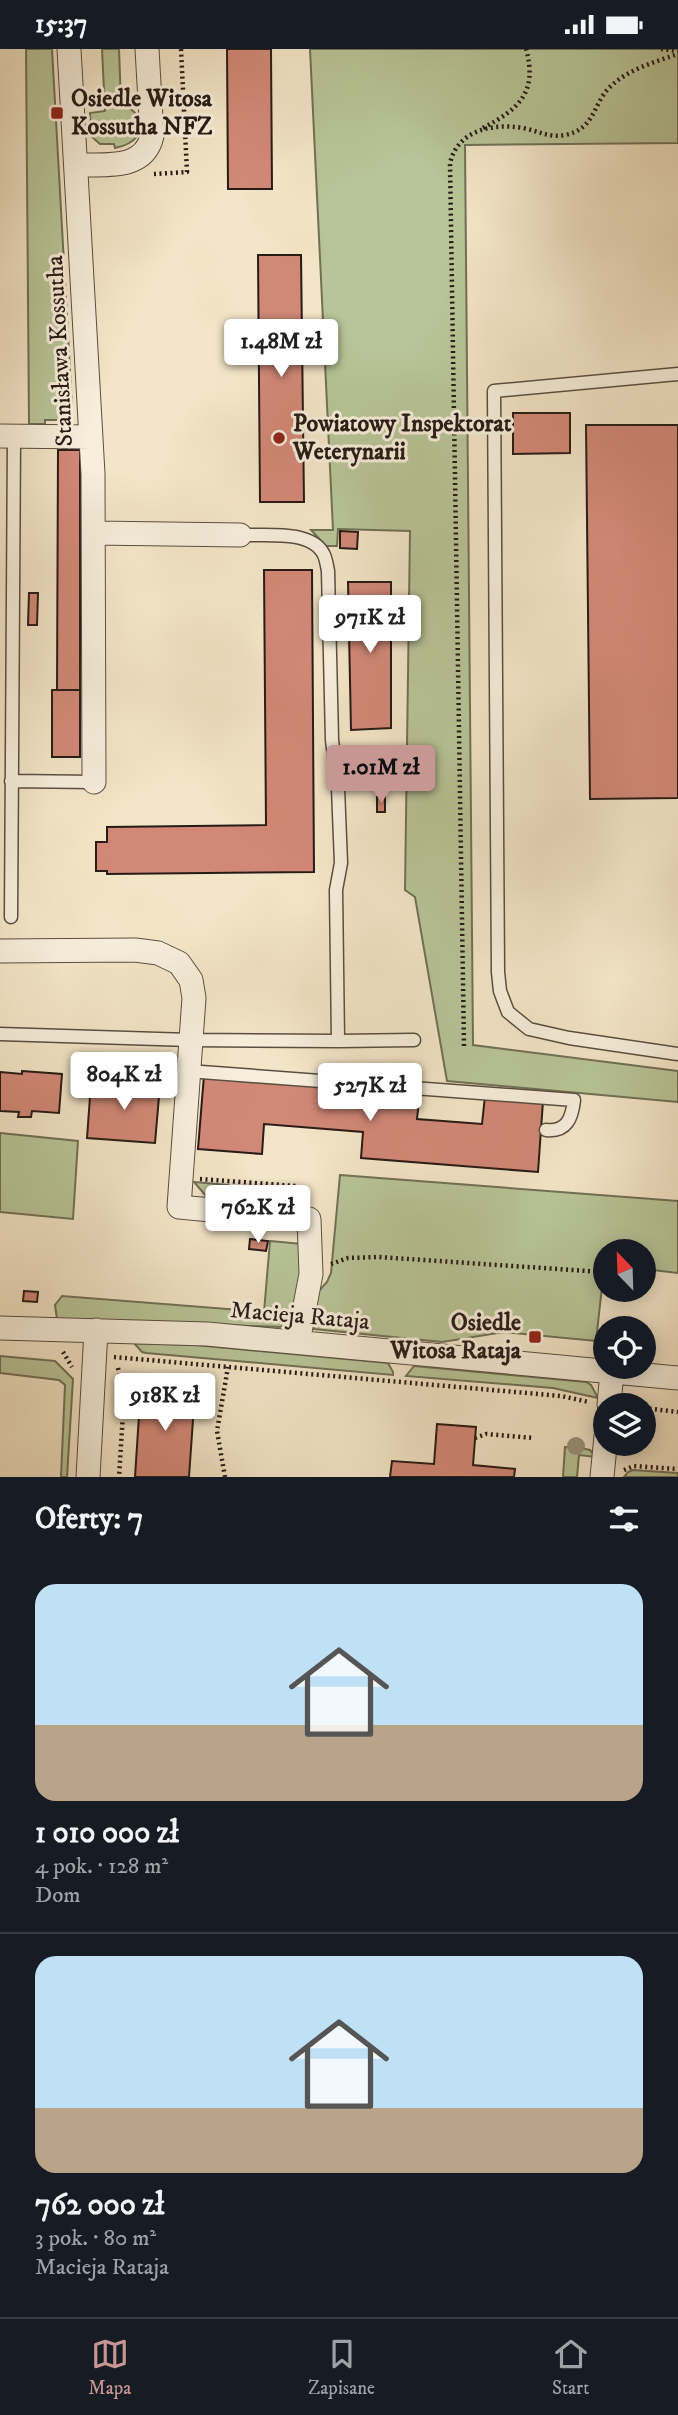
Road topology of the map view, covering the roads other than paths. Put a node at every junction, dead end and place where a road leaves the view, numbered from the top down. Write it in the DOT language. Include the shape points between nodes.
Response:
graph roads {
  1 [pos="69,49"];
  2 [pos="147,49"];
  3 [pos="76,165"];
  4 [pos="678,374"];
  5 [pos="7,436"];
  6 [pos="91,437"];
  7 [pos="95,533"];
  8 [pos="240,535"];
  9 [pos="11,781"];
  10 [pos="94,782"];
  11 [pos="11,917"];
  12 [pos="0,951"];
  13 [pos="0,1034"];
  14 [pos="190,1040"];
  15 [pos="414,1040"];
  16 [pos="338,1041"];
  17 [pos="678,1054"];
  18 [pos="187,1071"];
  19 [pos="546,1130"];
  20 [pos="0,1328"];
  21 [pos="96,1330"];
  22 [pos="298,1342"];
  23 [pos="593,1369"];
  24 [pos="656,1376"];
  25 [pos="678,1378"];
  26 [pos="604,1456"];
  27 [pos="88,1477"];
  28 [pos="602,1477"];
  1 -- 3 [label="street, Stanisława Kossutha"];
  2 -- 3 [label="street" via="149,148 129,162"];
  3 -- 6 [label="street, Stanisława Kossutha"];
  4 -- 17 [label="lane" via="494,391 500,991 508,1012 528,1029"];
  5 -- 6 [label="street"];
  5 -- 9 [label="lane"];
  6 -- 7 [label="street, Stanisława Kossutha"];
  7 -- 8 [label="street"];
  7 -- 10 [label="street, Stanisława Kossutha"];
  8 -- 16 [label="lane" via="303,537 324,554 328,571 332,740 341,863 336,890"];
  9 -- 10 [label="lane"];
  9 -- 11 [label="lane"];
  12 -- 14 [label="street" via="158,953 179,963 191,981"];
  13 -- 14 [label="lane"];
  14 -- 16 [label="lane"];
  14 -- 18 [label="street"];
  15 -- 16 [label="lane"];
  18 -- 19 [label="lane" via="574,1100 568,1124"];
  18 -- 22 [label="street" via="179,1207 309,1219 311,1274"];
  20 -- 21 [label="street, Macieja Rataja"];
  21 -- 22 [label="street, Macieja Rataja"];
  21 -- 27 [label="street" via="104,1356"];
  22 -- 23 [label="street, Macieja Rataja"];
  24 -- 25 [label="street, Macieja Rataja"];
  26 -- 28 [label="street"];
}
